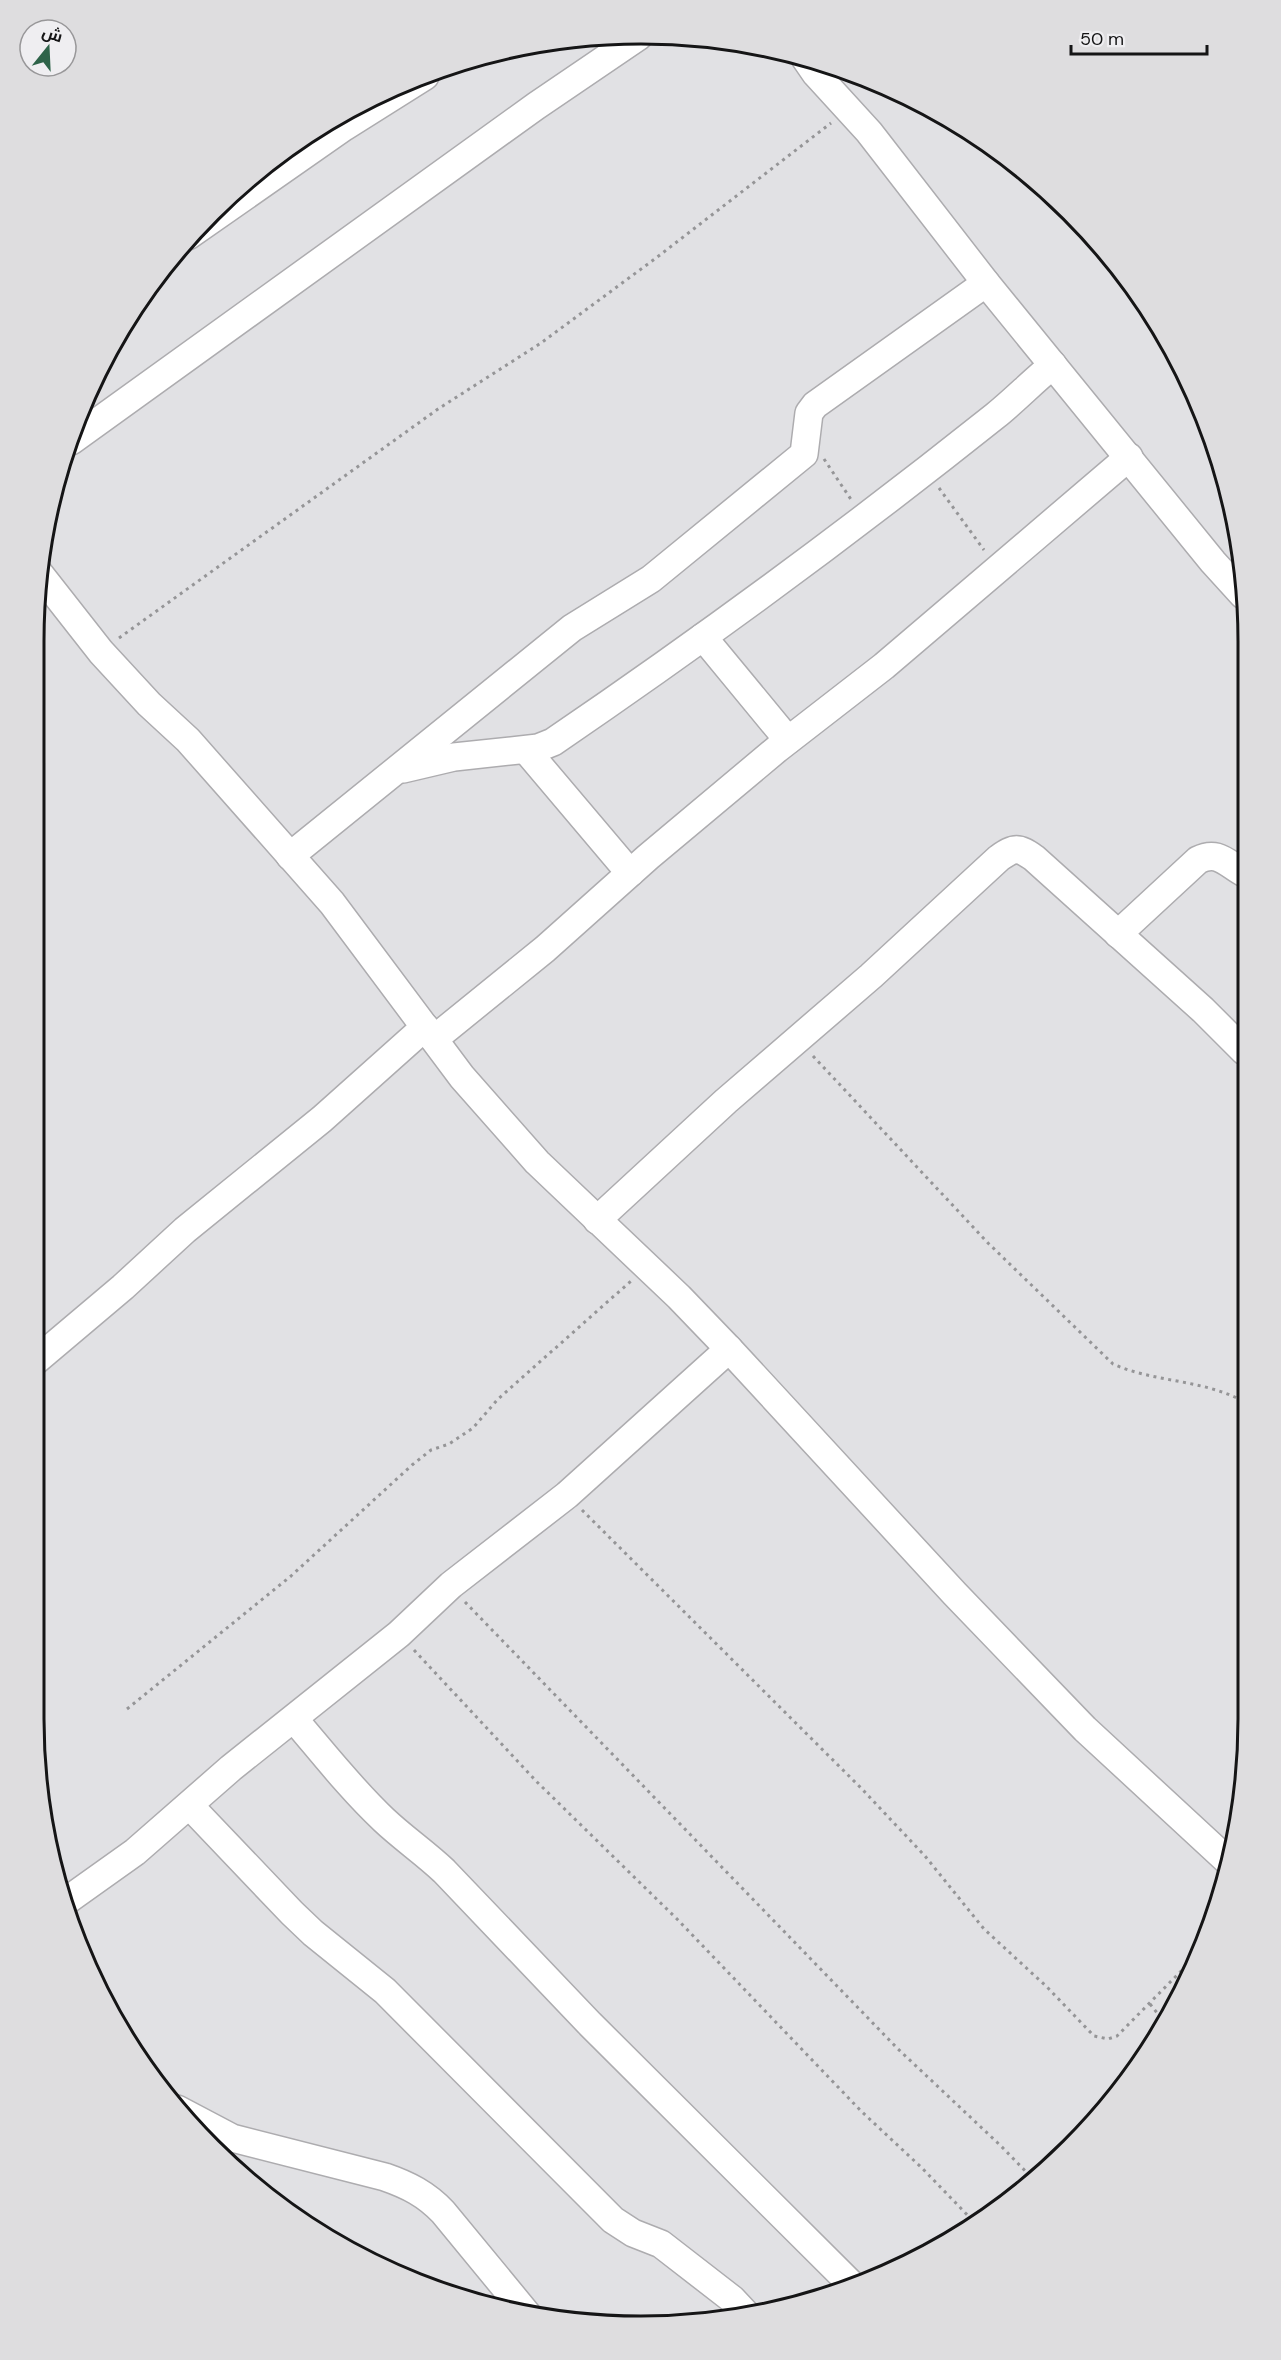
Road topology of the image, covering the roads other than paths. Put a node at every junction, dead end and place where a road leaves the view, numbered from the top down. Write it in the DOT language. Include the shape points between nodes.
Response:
graph roads {
  1 [pos="627,44"];
  2 [pos="813,69"];
  3 [pos="388,99"];
  4 [pos="232,206"];
  5 [pos="986,283"];
  6 [pos="1053,365"];
  7 [pos="81,434"];
  8 [pos="1129,457"];
  9 [pos="47,583"];
  10 [pos="1234,586"];
  11 [pos="703,637"];
  12 [pos="788,740"];
  13 [pos="526,750"];
  14 [pos="396,770"];
  15 [pos="290,856"];
  16 [pos="1238,869"];
  17 [pos="630,873"];
  18 [pos="1118,934"];
  19 [pos="429,1033"];
  20 [pos="1238,1045"];
  21 [pos="597,1220"];
  22 [pos="729,1349"];
  23 [pos="44,1354"];
  24 [pos="294,1719"];
  25 [pos="190,1806"];
  26 [pos="1221,1855"];
  27 [pos="71,1898"];
  28 [pos="199,2120"];
  29 [pos="846,2280"];
  30 [pos="518,2304"];
  31 [pos="740,2308"];
  1 -- 7 [label="street"];
  2 -- 5 [label="street" via="869,132"];
  3 -- 4 [label="street"];
  5 -- 6 [label="street"];
  5 -- 14 [label="street" via="815,405 810,413 804,454 651,579 572,628"];
  6 -- 8 [label="street"];
  6 -- 11 [label="street" via="998,414"];
  8 -- 10 [label="street"];
  8 -- 12 [label="street" via="884,666"];
  9 -- 15 [label="street" via="101,652 188,740"];
  11 -- 12 [label="street"];
  11 -- 13 [label="street" via="553,742"];
  12 -- 17 [label="street"];
  13 -- 14 [label="street" via="454,756"];
  13 -- 17 [label="street"];
  14 -- 15 [label="street"];
  15 -- 19 [label="street" via="332,903"];
  16 -- 18 [label="street" via="1208,855"];
  17 -- 19 [label="street" via="545,949"];
  18 -- 20 [label="street"];
  18 -- 21 [label="street" via="1034,858 1013,849"];
  19 -- 21 [label="street" via="537,1162"];
  19 -- 23 [label="street" via="185,1230"];
  21 -- 22 [label="street"];
  22 -- 24 [label="street" via="567,1495 451,1585 399,1634"];
  22 -- 26 [label="street" via="1085,1729"];
  24 -- 25 [label="street"];
  24 -- 29 [label="street" via="370,1806 437,1864 598,2032"];
  25 -- 27 [label="street"];
  25 -- 31 [label="street" via="292,1913 385,1991 613,2220 661,2244"];
  28 -- 30 [label="street" via="232,2138 408,2185 430,2199"];
}
